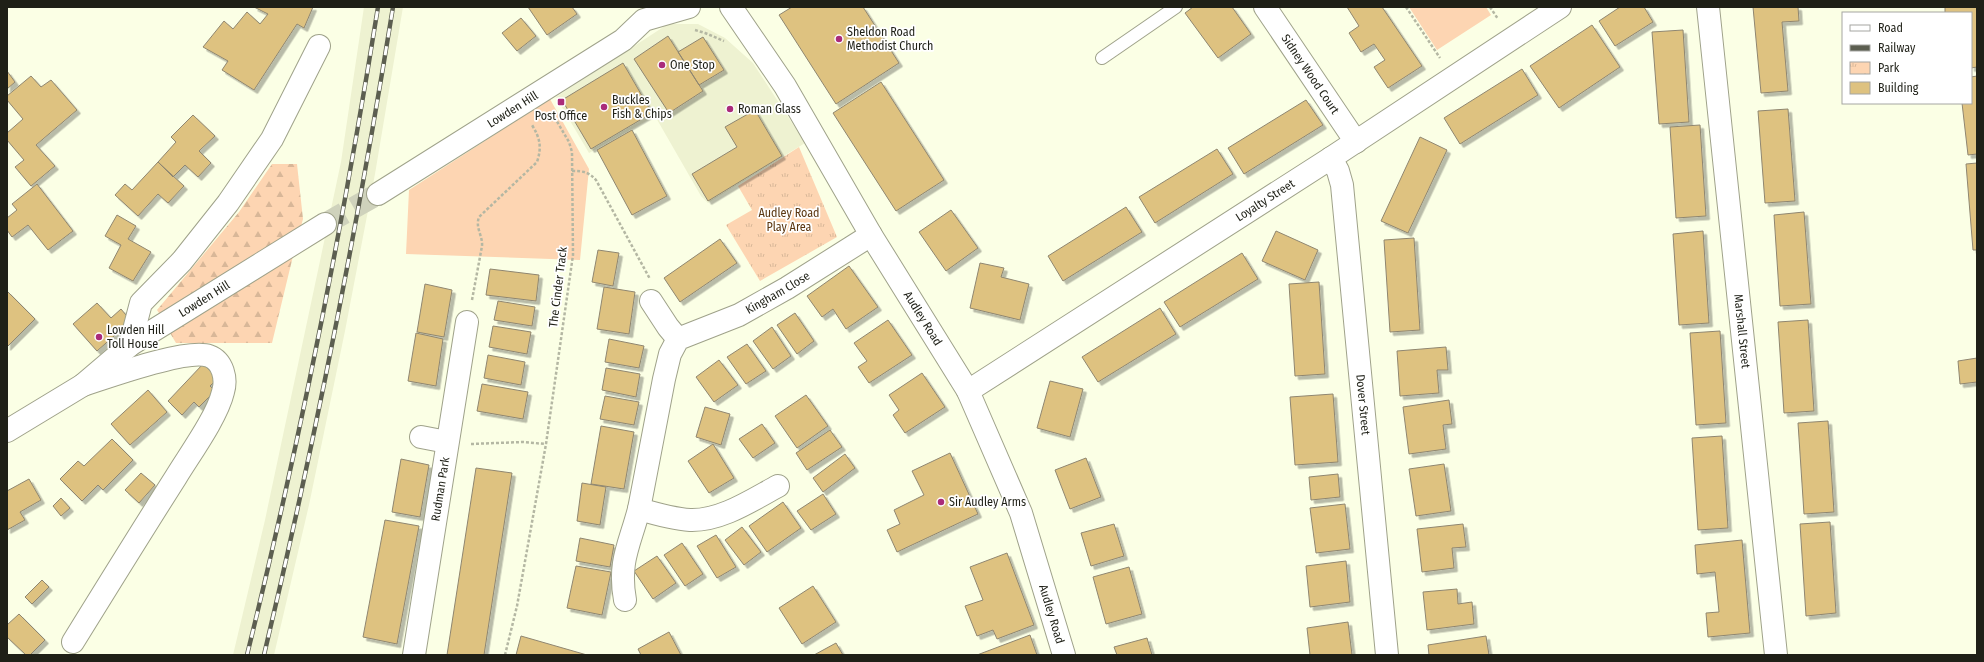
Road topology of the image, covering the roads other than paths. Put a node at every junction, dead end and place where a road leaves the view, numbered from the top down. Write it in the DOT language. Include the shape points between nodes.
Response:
graph roads {
  1 [pos="689,7"];
  2 [pos="731,7"];
  3 [pos="1176,7"];
  4 [pos="1265,7"];
  5 [pos="1560,7"];
  6 [pos="1708,7"];
  7 [pos="641,13"];
  8 [pos="319,46"];
  9 [pos="1102,58"];
  10 [pos="1356,142"];
  11 [pos="1331,158"];
  12 [pos="378,194"];
  13 [pos="325,224"];
  14 [pos="871,235"];
  15 [pos="651,301"];
  16 [pos="467,322"];
  17 [pos="678,339"];
  18 [pos="130,345"];
  19 [pos="83,385"];
  20 [pos="968,391"];
  21 [pos="7,431"];
  22 [pos="421,437"];
  23 [pos="447,442"];
  24 [pos="778,486"];
  25 [pos="639,509"];
  26 [pos="625,600"];
  27 [pos="73,642"];
  28 [pos="414,655"];
  29 [pos="1064,655"];
  30 [pos="1387,655"];
  31 [pos="1776,655"];
  1 -- 7 [label="street"];
  2 -- 14 [label="street, Audley Road" via="785,86"];
  3 -- 9 [label="lane"];
  4 -- 10 [label="street, Sidney Wood Court"];
  5 -- 10 [label="street, Loyalty Street"];
  6 -- 31 [label="street, Marshall Street"];
  7 -- 12 [label="street, Lowden Hill" via="623,40"];
  8 -- 18 [label="street" via="272,139 228,203 182,261 141,303"];
  10 -- 11 [label="street, Loyalty Street"];
  11 -- 20 [label="street, Loyalty Street"];
  11 -- 30 [label="street, Dover Street" via="1342,185"];
  13 -- 18 [label="street, Lowden Hill"];
  14 -- 17 [label="street, Kingham Close" via="739,315"];
  14 -- 20 [label="street, Audley Road"];
  15 -- 17 [label="street"];
  16 -- 23 [label="street, Rudman Park"];
  17 -- 25 [label="street" via="670,354 664,380"];
  18 -- 19 [label="street, Lowden Hill"];
  19 -- 21 [label="street, Lowden Hill"];
  19 -- 27 [label="street" via="188,355 209,356 220,364 225,379 219,403 198,441"];
  20 -- 29 [label="street, Audley Road" via="1021,513"];
  22 -- 23 [label="street"];
  23 -- 28 [label="street, Rudman Park"];
  24 -- 25 [label="street" via="709,518 691,520"];
  25 -- 26 [label="street" via="623,561"];
}
